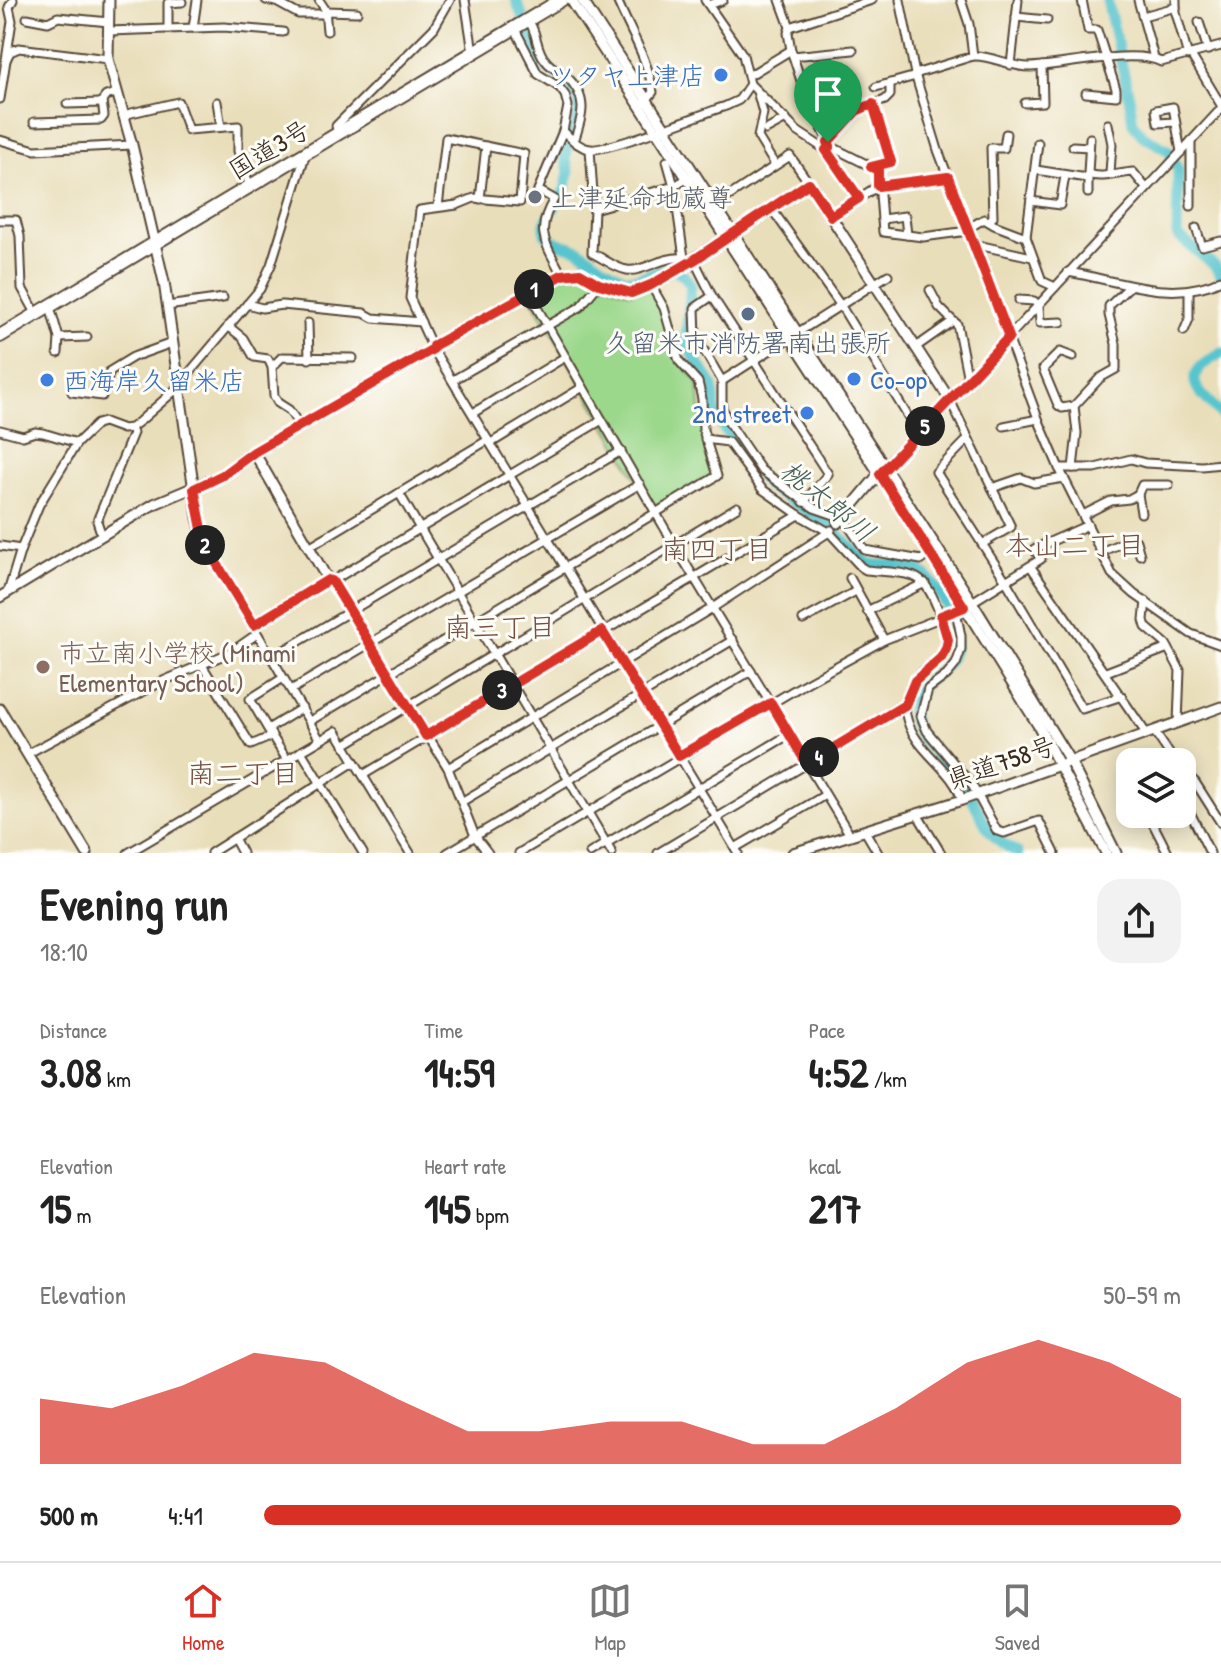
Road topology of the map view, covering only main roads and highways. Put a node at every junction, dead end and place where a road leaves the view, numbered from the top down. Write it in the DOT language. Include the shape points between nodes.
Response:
graph roads {
  1 [pos="561,0"];
  2 [pos="0,336"];
  1 -- 2 [label="highway, 国道3号"];
}
